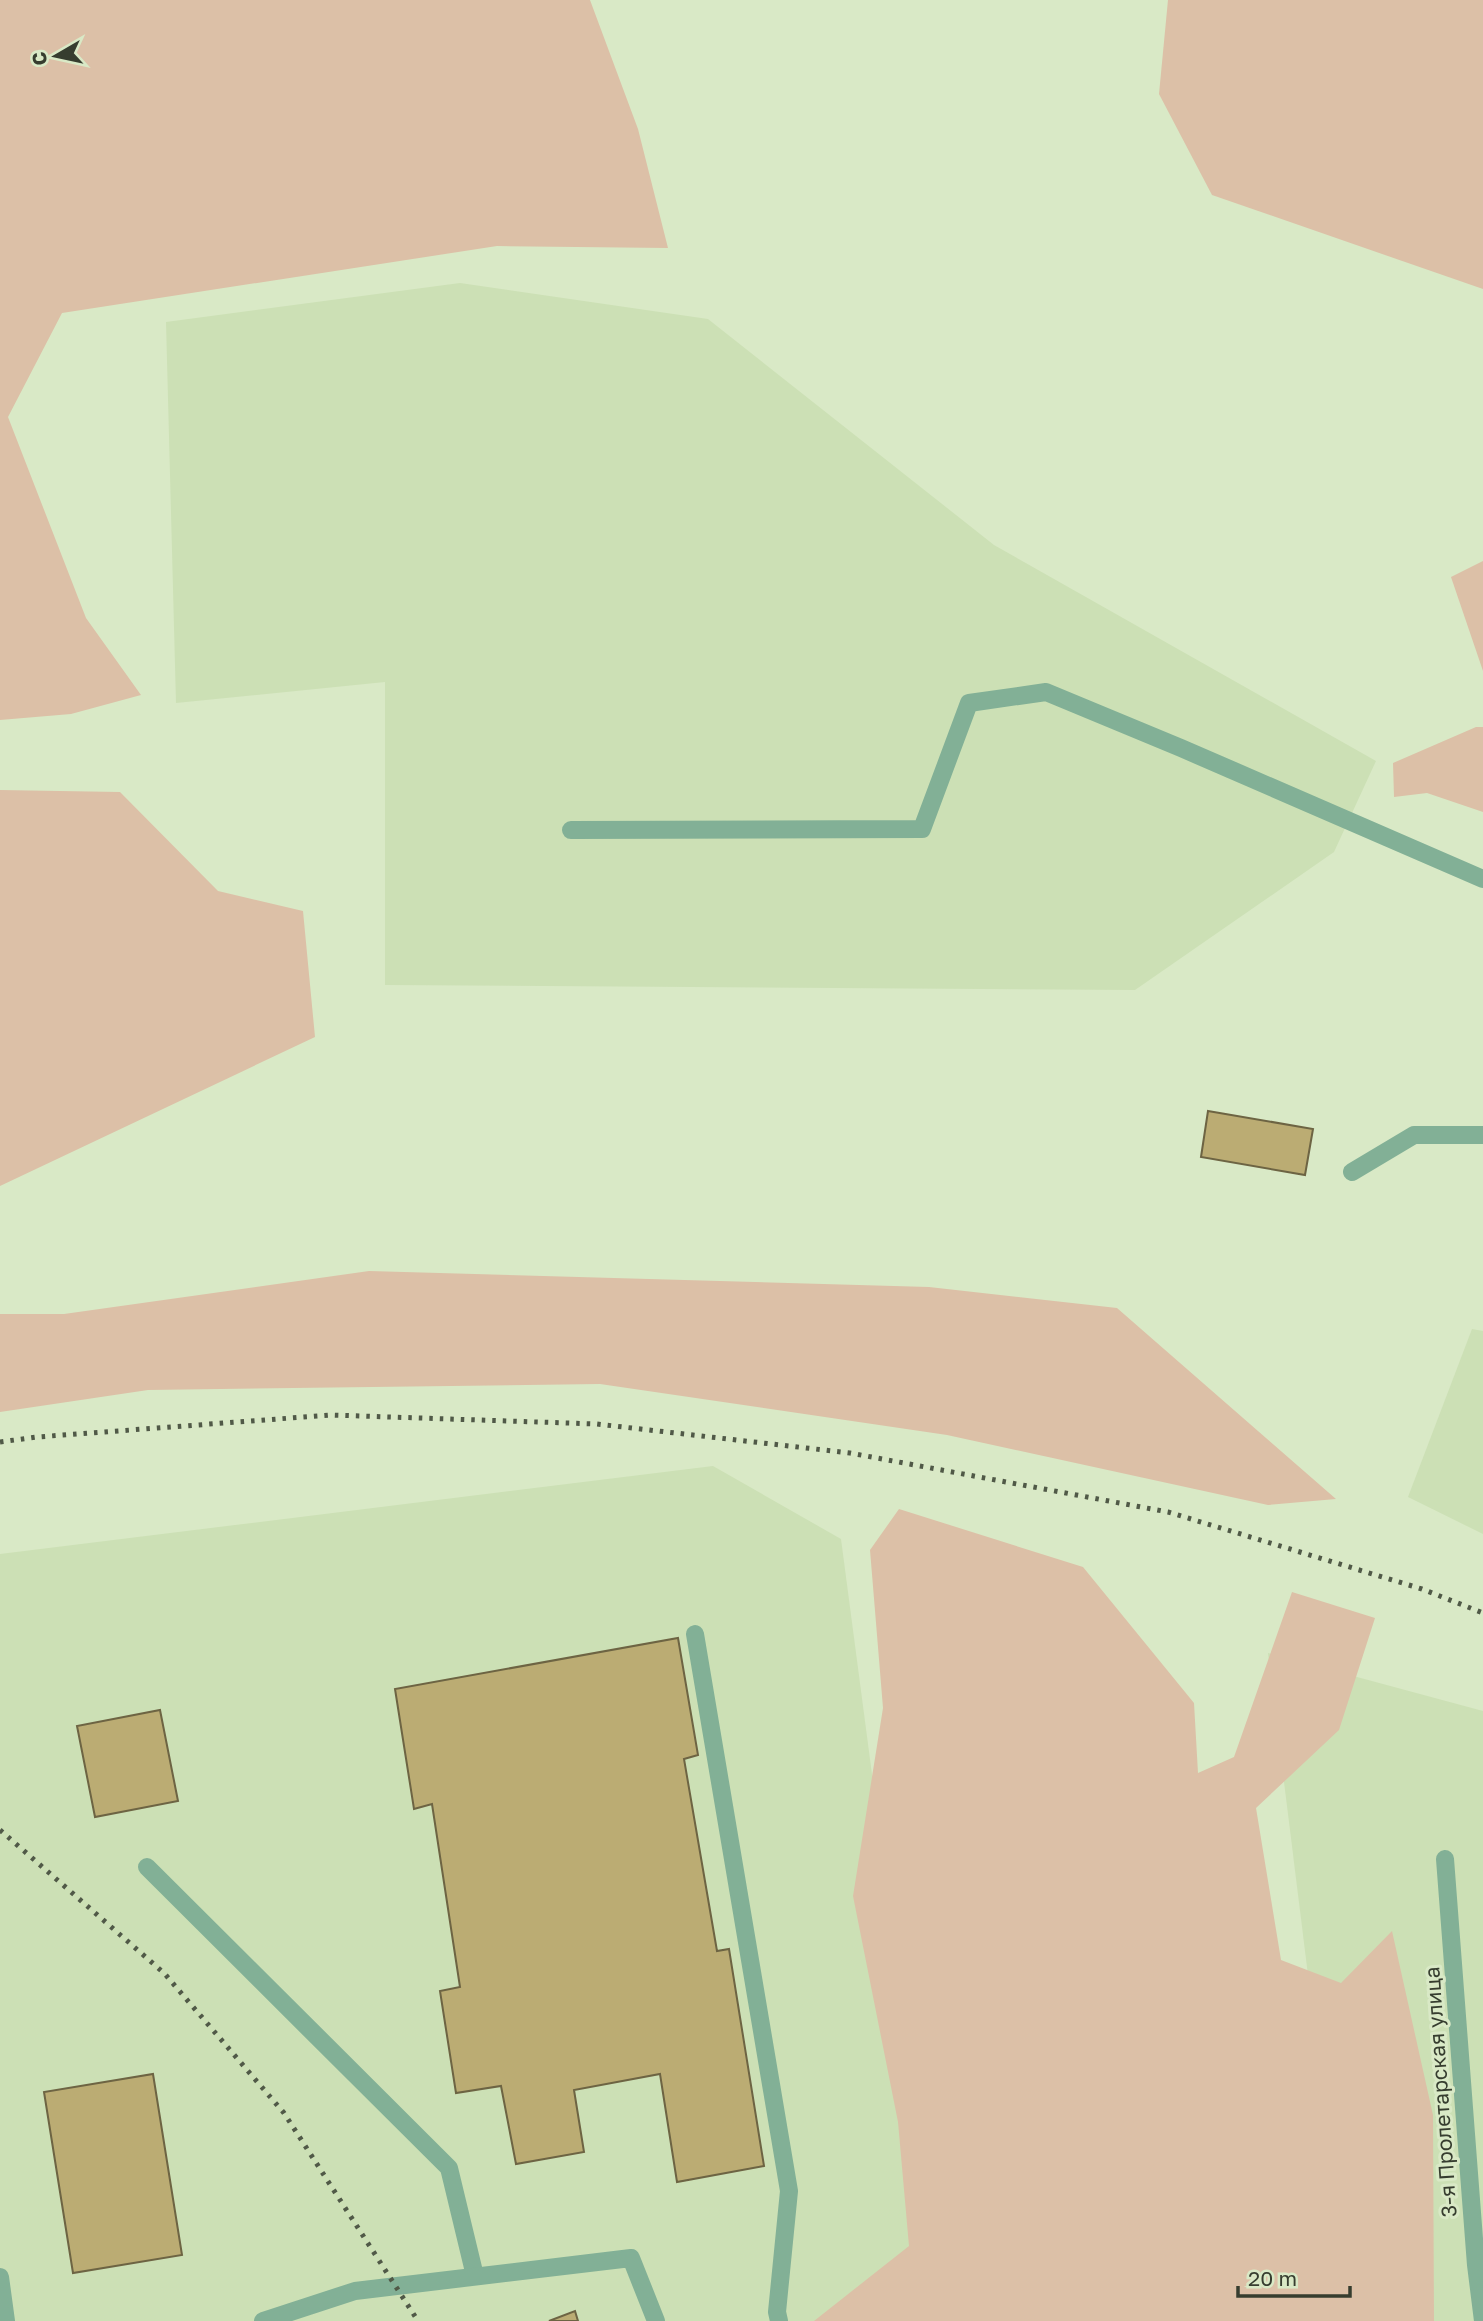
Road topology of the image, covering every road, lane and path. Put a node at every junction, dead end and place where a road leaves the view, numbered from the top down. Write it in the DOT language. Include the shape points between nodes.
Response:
graph roads {
  1 [pos="571,830"];
  2 [pos="1483,878"];
  3 [pos="1483,1135"];
  4 [pos="1352,1172"];
  5 [pos="695,1634"];
  6 [pos="1445,1858"];
  7 [pos="147,1867"];
  8 [pos="475,2276"];
  9 [pos="0,2277"];
  10 [pos="6,2321"];
  11 [pos="263,2321"];
  12 [pos="656,2321"];
  13 [pos="779,2321"];
  14 [pos="1483,2321"];
  1 -- 2 [label="street" via="922,829 970,703 1046,692"];
  3 -- 4 [label="street" via="1414,1135"];
  5 -- 13 [label="street" via="789,2191"];
  6 -- 14 [label="street, 3-я Пролетарская улица"];
  7 -- 8 [label="street" via="449,2168"];
  8 -- 11 [label="street" via="355,2291"];
  8 -- 12 [label="street" via="631,2258"];
  9 -- 10 [label="street"];
}
